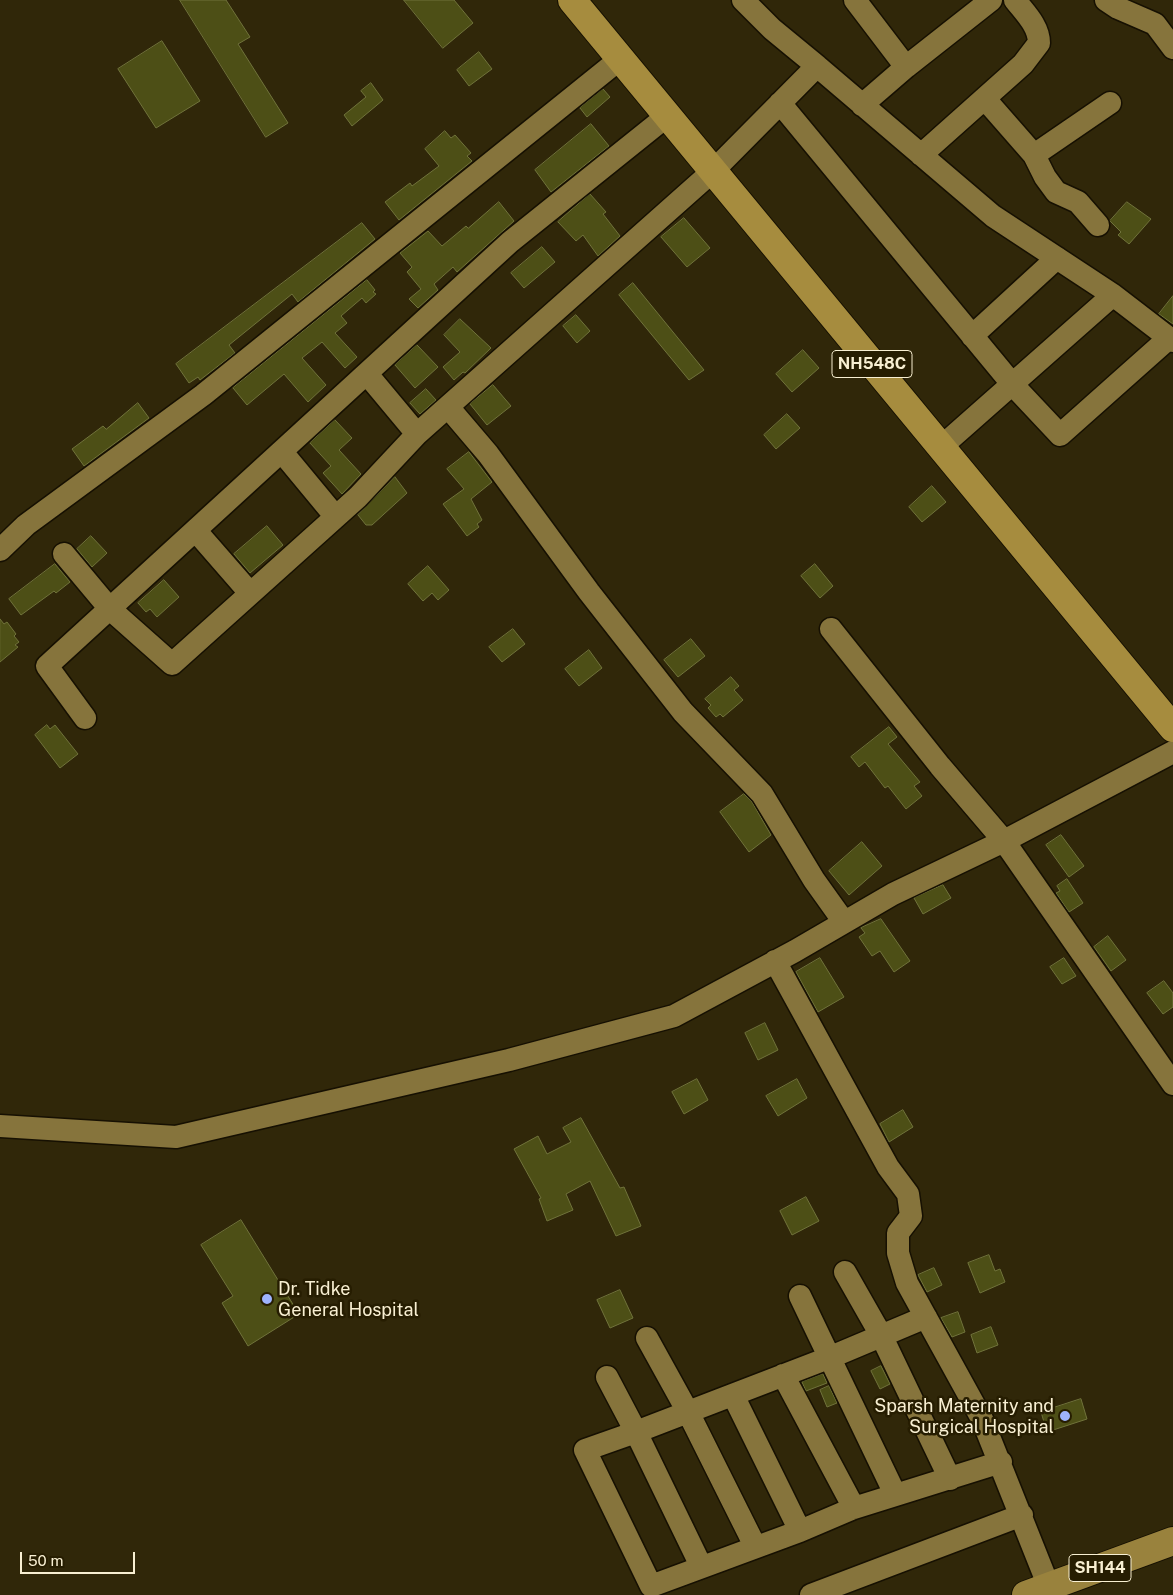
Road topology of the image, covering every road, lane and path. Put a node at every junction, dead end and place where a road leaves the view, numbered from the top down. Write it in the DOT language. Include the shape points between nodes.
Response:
graph roads {
  1 [pos="572,0"];
  2 [pos="743,0"];
  3 [pos="855,0"];
  4 [pos="991,0"];
  5 [pos="1015,0"];
  6 [pos="1106,0"];
  7 [pos="1173,48"];
  8 [pos="620,59"];
  9 [pos="817,66"];
  10 [pos="906,67"];
  11 [pos="985,99"];
  12 [pos="780,103"];
  13 [pos="1110,103"];
  14 [pos="862,105"];
  15 [pos="667,116"];
  16 [pos="1034,154"];
  17 [pos="921,155"];
  18 [pos="713,171"];
  19 [pos="1098,225"];
  20 [pos="1057,258"];
  21 [pos="1113,295"];
  22 [pos="972,336"];
  23 [pos="1171,339"];
  24 [pos="367,374"];
  25 [pos="1013,385"];
  26 [pos="448,408"];
  27 [pos="417,434"];
  28 [pos="941,447"];
  29 [pos="282,452"];
  30 [pos="335,516"];
  31 [pos="196,531"];
  32 [pos="0,550"];
  33 [pos="64,554"];
  34 [pos="250,593"];
  35 [pos="110,609"];
  36 [pos="831,629"];
  37 [pos="85,718"];
  38 [pos="1173,728"];
  39 [pos="1173,752"];
  40 [pos="1004,841"];
  41 [pos="844,922"];
  42 [pos="775,961"];
  43 [pos="1173,1084"];
  44 [pos="0,1126"];
  45 [pos="845,1272"];
  46 [pos="800,1296"];
  47 [pos="926,1317"];
  48 [pos="882,1337"];
  49 [pos="647,1338"];
  50 [pos="831,1357"];
  51 [pos="783,1375"];
  52 [pos="607,1377"];
  53 [pos="733,1395"];
  54 [pos="689,1414"];
  55 [pos="636,1432"];
  56 [pos="1001,1462"];
  57 [pos="950,1479"];
  58 [pos="895,1494"];
  59 [pos="854,1508"];
  60 [pos="1022,1515"];
  61 [pos="800,1531"];
  62 [pos="1173,1541"];
  63 [pos="754,1546"];
  64 [pos="701,1566"];
  65 [pos="1038,1591"];
  66 [pos="811,1595"];
  1 -- 8 [label="highway, NH548C"];
  2 -- 9 [label="street"];
  3 -- 10 [label="street"];
  4 -- 10 [label="street"];
  5 -- 11 [label="street" via="1033,24 1039,43 1023,64"];
  6 -- 7 [label="street" via="1155,24"];
  8 -- 15 [label="highway, NH548C"];
  8 -- 32 [label="street" via="204,395 26,525"];
  9 -- 12 [label="street"];
  9 -- 14 [label="street"];
  10 -- 14 [label="street"];
  11 -- 16 [label="street"];
  11 -- 17 [label="street"];
  12 -- 18 [label="street"];
  12 -- 22 [label="street"];
  13 -- 16 [label="street"];
  14 -- 17 [label="street"];
  15 -- 18 [label="highway, NH548C"];
  15 -- 24 [label="street" via="510,242"];
  16 -- 19 [label="street" via="1056,192 1078,202"];
  17 -- 20 [label="street" via="993,216"];
  18 -- 26 [label="street"];
  18 -- 28 [label="highway, NH548C"];
  20 -- 21 [label="street"];
  20 -- 22 [label="street"];
  21 -- 23 [label="street"];
  21 -- 25 [label="street"];
  22 -- 25 [label="street"];
  23 -- 25 [label="street" via="1060,435"];
  24 -- 27 [label="street"];
  24 -- 29 [label="street"];
  25 -- 28 [label="street"];
  26 -- 27 [label="street"];
  26 -- 41 [label="street" via="488,454 682,712 762,794 814,880"];
  27 -- 30 [label="street" via="358,497"];
  28 -- 38 [label="highway, NH548C"];
  29 -- 30 [label="street"];
  29 -- 31 [label="street"];
  30 -- 34 [label="street"];
  31 -- 34 [label="street"];
  31 -- 35 [label="street"];
  33 -- 35 [label="street"];
  34 -- 35 [label="street" via="172,664"];
  35 -- 37 [label="street" via="47,666"];
  36 -- 40 [label="street"];
  39 -- 40 [label="street"];
  40 -- 41 [label="street" via="893,894"];
  40 -- 43 [label="street"];
  41 -- 42 [label="street"];
  42 -- 44 [label="street" via="674,1016 509,1060 176,1137"];
  42 -- 47 [label="street" via="888,1167 908,1194 911,1216 898,1233 898,1253 908,1283"];
  45 -- 48 [label="street"];
  46 -- 50 [label="street"];
  47 -- 48 [label="street"];
  47 -- 56 [label="street" via="982,1418"];
  48 -- 50 [label="street"];
  48 -- 57 [label="street"];
  49 -- 54 [label="street"];
  50 -- 51 [label="street"];
  50 -- 58 [label="street"];
  51 -- 53 [label="street"];
  51 -- 59 [label="street"];
  52 -- 55 [label="street"];
  53 -- 54 [label="street"];
  53 -- 61 [label="street"];
  54 -- 55 [label="street"];
  54 -- 63 [label="street"];
  55 -- 64 [label="street"];
  55 -- 64 [label="street" via="585,1450 651,1586"];
  56 -- 57 [label="street"];
  56 -- 60 [label="street"];
  57 -- 58 [label="street"];
  58 -- 59 [label="street"];
  59 -- 61 [label="street"];
  60 -- 65 [label="street"];
  60 -- 66 [label="street"];
  61 -- 63 [label="street"];
  62 -- 65 [label="main road, SH144"];
  63 -- 64 [label="street"];
}
